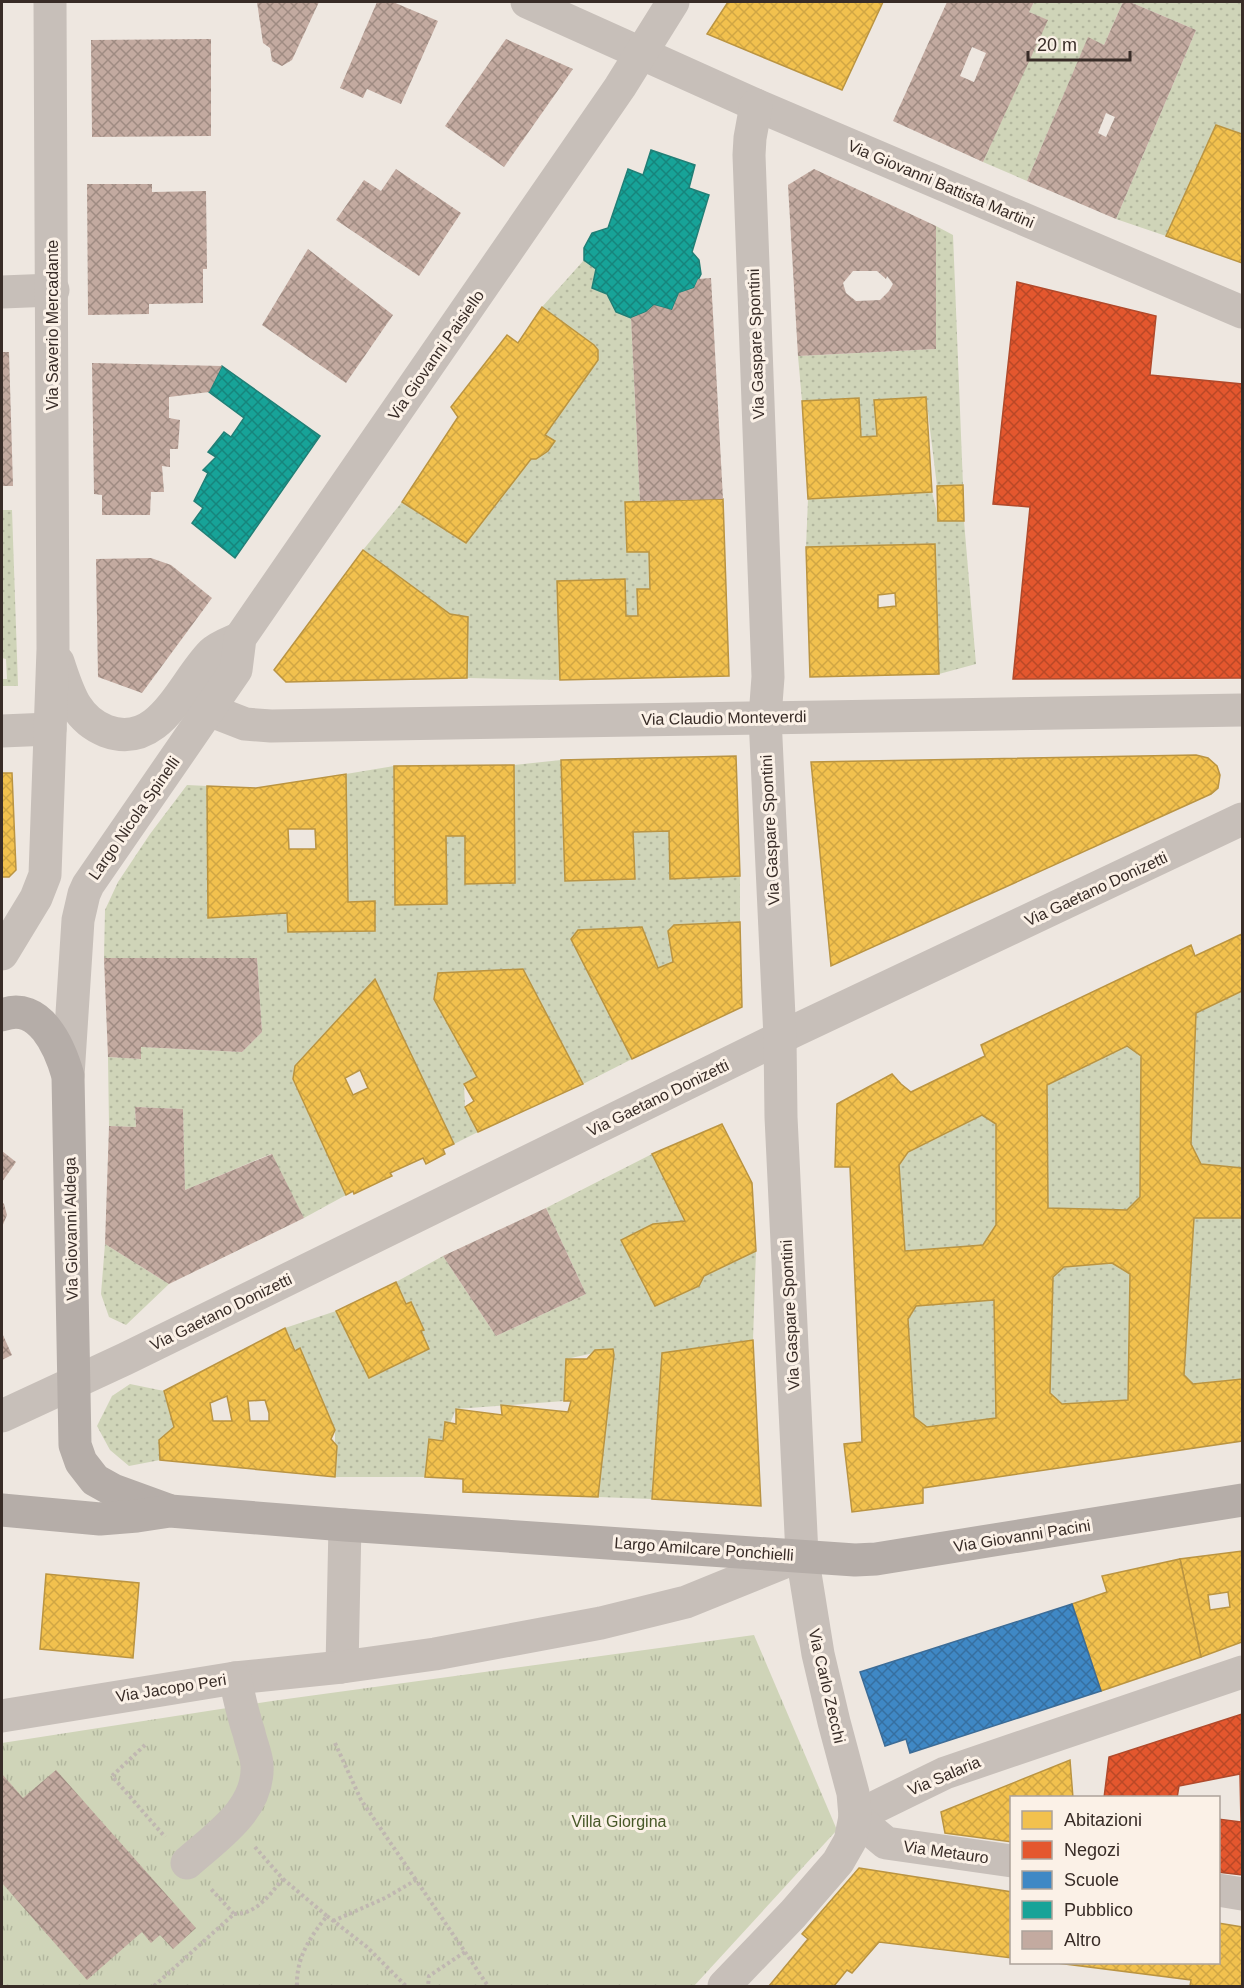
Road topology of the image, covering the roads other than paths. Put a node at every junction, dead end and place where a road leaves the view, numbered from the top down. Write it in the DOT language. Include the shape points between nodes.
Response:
graph roads {
  1 [pos="50,2"];
  2 [pos="527,2"];
  3 [pos="673,2"];
  4 [pos="640,54"];
  5 [pos="756,105"];
  6 [pos="53,290"];
  7 [pos="2,292"];
  8 [pos="1242,312"];
  9 [pos="240,638"];
  10 [pos="53,649"];
  11 [pos="209,710"];
  12 [pos="1242,710"];
  13 [pos="765,717"];
  14 [pos="50,729"];
  15 [pos="2,731"];
  16 [pos="1242,819"];
  17 [pos="2,954"];
  18 [pos="2,1015"];
  19 [pos="780,1038"];
  20 [pos="68,1076"];
  21 [pos="75,1382"];
  22 [pos="2,1416"];
  23 [pos="1242,1500"];
  24 [pos="2,1510"];
  25 [pos="170,1511"];
  26 [pos="345,1525"];
  27 [pos="802,1555"];
  28 [pos="342,1667"];
  29 [pos="1242,1672"];
  30 [pos="235,1678"];
  31 [pos="2,1716"];
  32 [pos="855,1817"];
  33 [pos="1010,1861"];
  34 [pos="187,1863"];
  35 [pos="1220,1890"];
  36 [pos="1242,1894"];
  37 [pos="724,1986"];
  1 -- 6 [label="street, Via Saverio Mercadante"];
  2 -- 4 [label="street, Via Giovanni Battista Martini"];
  3 -- 4 [label="street, Via Giovanni Paisiello"];
  4 -- 5 [label="street, Via Giovanni Battista Martini"];
  4 -- 9 [label="street, Via Giovanni Paisiello"];
  5 -- 8 [label="street, Via Giovanni Battista Martini"];
  5 -- 13 [label="street, Via Gaspare Spontini" via="749,155 768,677"];
  6 -- 7 [label="street"];
  6 -- 10 [label="street, Via Saverio Mercadante"];
  9 -- 10 [label="street" via="213,652 154,724 127,735 102,729 83,717 69,696"];
  9 -- 11 [label="street, Via Giovanni Paisiello" via="236,670"];
  10 -- 14 [label="street"];
  11 -- 13 [label="street, Via Claudio Monteverdi" via="245,724 264,726"];
  11 -- 20 [label="street, Largo Nicola Spinelli" via="84,894 76,942"];
  12 -- 13 [label="street, Via Claudio Monteverdi"];
  13 -- 19 [label="street, Via Gaspare Spontini"];
  14 -- 15 [label="street"];
  14 -- 17 [label="street" via="45,875 36,898"];
  16 -- 19 [label="street, Via Gaetano Donizetti"];
  18 -- 20 [label="main road, Via Giovanni Aldega" via="23,1012 38,1021 63,1058"];
  19 -- 21 [label="street, Via Gaetano Donizetti"];
  19 -- 27 [label="street, Via Gaspare Spontini"];
  20 -- 21 [label="main road, Via Giovanni Aldega"];
  21 -- 22 [label="street, Via Gaetano Donizetti"];
  21 -- 25 [label="main road, Via Giovanni Aldega" via="75,1445 86,1470 104,1486"];
  23 -- 27 [label="main road, Via Giovanni Pacini" via="876,1559"];
  24 -- 25 [label="main road" via="100,1519"];
  25 -- 26 [label="main road, Largo Amilcare Ponchielli"];
  26 -- 27 [label="main road, Largo Amilcare Ponchielli"];
  26 -- 28 [label="street"];
  27 -- 28 [label="street, Largo Amilcare Ponchielli" via="703,1596 655,1611 435,1654"];
  27 -- 32 [label="street, Via Carlo Zecchi" via="815,1643 853,1793"];
  28 -- 30 [label="street, Via Jacopo Peri"];
  29 -- 32 [label="street, Via Salaria" via="945,1773"];
  30 -- 31 [label="street, Via Jacopo Peri"];
  30 -- 34 [label="street" via="257,1762 257,1781 252,1798 233,1822"];
  32 -- 33 [label="street, Via Metauro" via="886,1843"];
  32 -- 37 [label="street" via="850,1841 838,1862"];
  35 -- 36 [label="street"];
}
